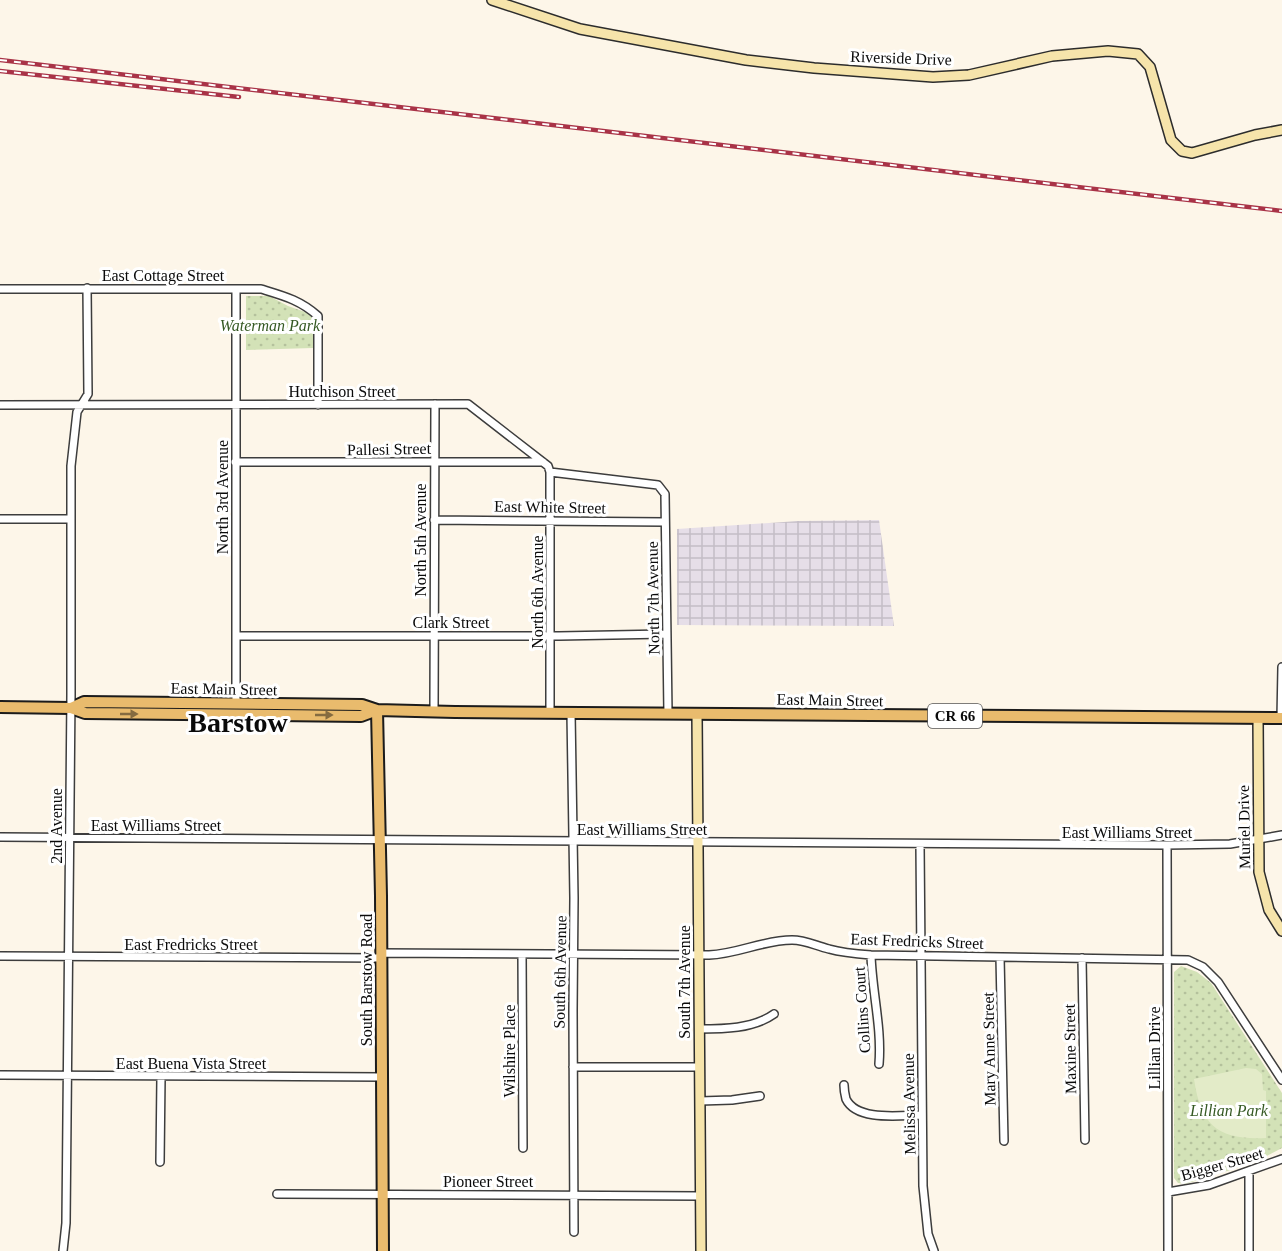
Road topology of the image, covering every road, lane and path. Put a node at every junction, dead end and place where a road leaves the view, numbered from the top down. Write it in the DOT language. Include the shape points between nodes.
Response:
graph roads {
  1 [pos="492,0"];
  2 [pos="1282,130"];
  3 [pos="87,288"];
  4 [pos="0,289"];
  5 [pos="236,289"];
  6 [pos="82,404"];
  7 [pos="235,404"];
  8 [pos="0,405"];
  9 [pos="318,405"];
  10 [pos="435,405"];
  11 [pos="235,462"];
  12 [pos="434,462"];
  13 [pos="543,462"];
  14 [pos="550,472"];
  15 [pos="0,519"];
  16 [pos="71,519"];
  17 [pos="434,520"];
  18 [pos="550,520"];
  19 [pos="665,522"];
  20 [pos="666,634"];
  21 [pos="434,635"];
  22 [pos="236,636"];
  23 [pos="550,636"];
  24 [pos="1282,667"];
  25 [pos="236,704"];
  26 [pos="0,707"];
  27 [pos="71,708"];
  28 [pos="377,710"];
  29 [pos="434,711"];
  30 [pos="550,712"];
  31 [pos="571,713"];
  32 [pos="668,713"];
  33 [pos="698,714"];
  34 [pos="1258,718"];
  35 [pos="1281,718"];
  36 [pos="1282,835"];
  37 [pos="0,837"];
  38 [pos="70,837"];
  39 [pos="1259,838"];
  40 [pos="380,840"];
  41 [pos="574,842"];
  42 [pos="698,843"];
  43 [pos="921,845"];
  44 [pos="1167,845"];
  45 [pos="1282,931"];
  46 [pos="522,954"];
  47 [pos="574,955"];
  48 [pos="699,955"];
  49 [pos="871,955"];
  50 [pos="0,956"];
  51 [pos="381,956"];
  52 [pos="921,956"];
  53 [pos="69,957"];
  54 [pos="1000,957"];
  55 [pos="1082,958"];
  56 [pos="1167,959"];
  57 [pos="774,1014"];
  58 [pos="699,1029"];
  59 [pos="879,1064"];
  60 [pos="573,1067"];
  61 [pos="700,1067"];
  62 [pos="0,1075"];
  63 [pos="66,1076"];
  64 [pos="161,1077"];
  65 [pos="382,1077"];
  66 [pos="1282,1080"];
  67 [pos="844,1085"];
  68 [pos="760,1096"];
  69 [pos="700,1101"];
  70 [pos="922,1115"];
  71 [pos="1084,1140"];
  72 [pos="1004,1141"];
  73 [pos="523,1148"];
  74 [pos="1282,1159"];
  75 [pos="160,1162"];
  76 [pos="1249,1172"];
  77 [pos="1168,1192"];
  78 [pos="277,1194"];
  79 [pos="382,1194"];
  80 [pos="574,1194"];
  81 [pos="700,1196"];
  82 [pos="574,1232"];
  83 [pos="63,1251"];
  84 [pos="382,1251"];
  85 [pos="700,1251"];
  86 [pos="934,1251"];
  87 [pos="1168,1251"];
  88 [pos="1249,1251"];
  1 -- 2 [label="street, Riverside Drive" via="580,29 746,60 814,68 933,77 969,75 1064,55 1108,51 1138,54 1150,67 1171,140 1182,152 1192,153"];
  3 -- 4 [label="street, East Cottage Street"];
  3 -- 5 [label="street, East Cottage Street"];
  3 -- 6 [label="street, 2nd Avenue" via="88,394"];
  5 -- 7 [label="street, North 3rd Avenue"];
  5 -- 9 [label="street, East Cottage Street" via="261,289 287,297 305,304 318,316"];
  6 -- 7 [label="street, Hutchison Street"];
  6 -- 8 [label="street, Hutchison Street"];
  6 -- 16 [label="street, 2nd Avenue" via="76,412"];
  7 -- 9 [label="street, Hutchison Street"];
  7 -- 11 [label="street, North 3rd Avenue"];
  9 -- 10 [label="street, Hutchison Street"];
  10 -- 12 [label="street, North 5th Avenue"];
  10 -- 13 [label="street, Hutchison Street" via="468,404"];
  11 -- 12 [label="street, Pallesi Street"];
  11 -- 22 [label="street, North 3rd Avenue"];
  12 -- 13 [label="street, Pallesi Street"];
  12 -- 17 [label="street, North 5th Avenue"];
  13 -- 14 [label="street, Hutchison Street"];
  14 -- 18 [label="street, North 6th Avenue"];
  14 -- 19 [label="street, North 7th Avenue" via="658,485 665,494"];
  15 -- 16 [label="street"];
  16 -- 27 [label="street, 2nd Avenue"];
  17 -- 18 [label="street, East White Street"];
  17 -- 21 [label="street, North 5th Avenue"];
  18 -- 19 [label="street, East White Street"];
  18 -- 23 [label="street, North 6th Avenue"];
  19 -- 20 [label="street, North 7th Avenue"];
  20 -- 23 [label="street, Clark Street"];
  20 -- 32 [label="street, North 7th Avenue"];
  21 -- 22 [label="street, Clark Street"];
  21 -- 23 [label="street, Clark Street"];
  21 -- 29 [label="street, North 5th Avenue"];
  22 -- 25 [label="street, North 3rd Avenue"];
  23 -- 30 [label="street, North 6th Avenue"];
  24 -- 35 [label="street"];
  25 -- 27 [label="main road, East Main Street / CR 66" via="84,702"];
  25 -- 28 [label="main road, East Main Street / CR 66" via="362,705"];
  26 -- 27 [label="main road, East Main Street / CR 66"];
  27 -- 28 [label="main road, East Main Street / CR 66, one-way" via="85,713 361,716"];
  27 -- 38 [label="street, 2nd Avenue"];
  28 -- 29 [label="main road, East Main Street / CR 66"];
  28 -- 40 [label="main road, South Barstow Road"];
  29 -- 30 [label="main road, East Main Street / CR 66"];
  30 -- 31 [label="main road, East Main Street / CR 66"];
  31 -- 32 [label="main road, East Main Street / CR 66"];
  31 -- 41 [label="street, South 6th Avenue"];
  32 -- 33 [label="main road, East Main Street / CR 66"];
  33 -- 34 [label="main road, East Main Street / CR 66"];
  33 -- 42 [label="street, South 7th Avenue"];
  34 -- 35 [label="main road, East Main Street / CR 66"];
  34 -- 39 [label="street, Muriel Drive"];
  36 -- 39 [label="street, East Williams Street"];
  37 -- 38 [label="street, East Williams Street"];
  38 -- 40 [label="street, East Williams Street"];
  38 -- 53 [label="street, 2nd Avenue"];
  39 -- 44 [label="street, East Williams Street" via="1222,844"];
  39 -- 45 [label="street, Muriel Drive" via="1263,891"];
  40 -- 41 [label="street, East Williams Street"];
  40 -- 51 [label="main road, South Barstow Road"];
  41 -- 42 [label="street, East Williams Street"];
  41 -- 47 [label="street, South 6th Avenue"];
  42 -- 43 [label="street, East Williams Street"];
  42 -- 48 [label="street, South 7th Avenue"];
  43 -- 44 [label="street, East Williams Street"];
  43 -- 52 [label="street, Melissa Avenue"];
  44 -- 56 [label="street, Lillian Drive"];
  46 -- 47 [label="street, East Fredricks Street"];
  46 -- 51 [label="street, East Fredricks Street"];
  46 -- 73 [label="street, Wilshire Place"];
  47 -- 48 [label="street, East Fredricks Street"];
  47 -- 60 [label="street, South 6th Avenue"];
  48 -- 49 [label="street, East Fredricks Street" via="794,940"];
  48 -- 58 [label="street, South 7th Avenue"];
  49 -- 52 [label="street, East Fredricks Street"];
  49 -- 59 [label="street, Collins Court"];
  50 -- 53 [label="street, East Fredricks Street"];
  51 -- 53 [label="street, East Fredricks Street"];
  51 -- 65 [label="main road, South Barstow Road"];
  52 -- 54 [label="street, East Fredricks Street"];
  52 -- 70 [label="street, Melissa Avenue"];
  53 -- 63 [label="street, 2nd Avenue"];
  54 -- 55 [label="street, East Fredricks Street"];
  54 -- 72 [label="street, Mary Anne Street"];
  55 -- 56 [label="street, East Fredricks Street"];
  55 -- 71 [label="street, Maxine Street"];
  56 -- 66 [label="street, East Fredricks Street" via="1197,964 1218,982"];
  56 -- 77 [label="street, Lillian Drive"];
  57 -- 58 [label="street" via="738,1027"];
  58 -- 61 [label="street, South 7th Avenue"];
  60 -- 61 [label="street"];
  60 -- 80 [label="street, South 6th Avenue"];
  61 -- 69 [label="street, South 7th Avenue"];
  62 -- 63 [label="street, East Buena Vista Street"];
  63 -- 64 [label="street, East Buena Vista Street"];
  63 -- 83 [label="street, 2nd Avenue"];
  64 -- 65 [label="street, East Buena Vista Street"];
  64 -- 75 [label="street"];
  65 -- 79 [label="main road, South Barstow Road"];
  67 -- 70 [label="street" via="846,1099 860,1112"];
  68 -- 69 [label="street"];
  69 -- 81 [label="street, South 7th Avenue"];
  70 -- 86 [label="street, Melissa Avenue" via="924,1211"];
  74 -- 76 [label="street, Bigger Street"];
  76 -- 77 [label="street, Bigger Street" via="1209,1185"];
  76 -- 88 [label="street"];
  77 -- 87 [label="street, Lillian Drive"];
  78 -- 79 [label="street, Pioneer Street"];
  79 -- 80 [label="street, Pioneer Street"];
  79 -- 84 [label="main road, South Barstow Road"];
  80 -- 81 [label="street, Pioneer Street"];
  80 -- 82 [label="street, South 6th Avenue"];
  81 -- 85 [label="street, South 7th Avenue"];
}
